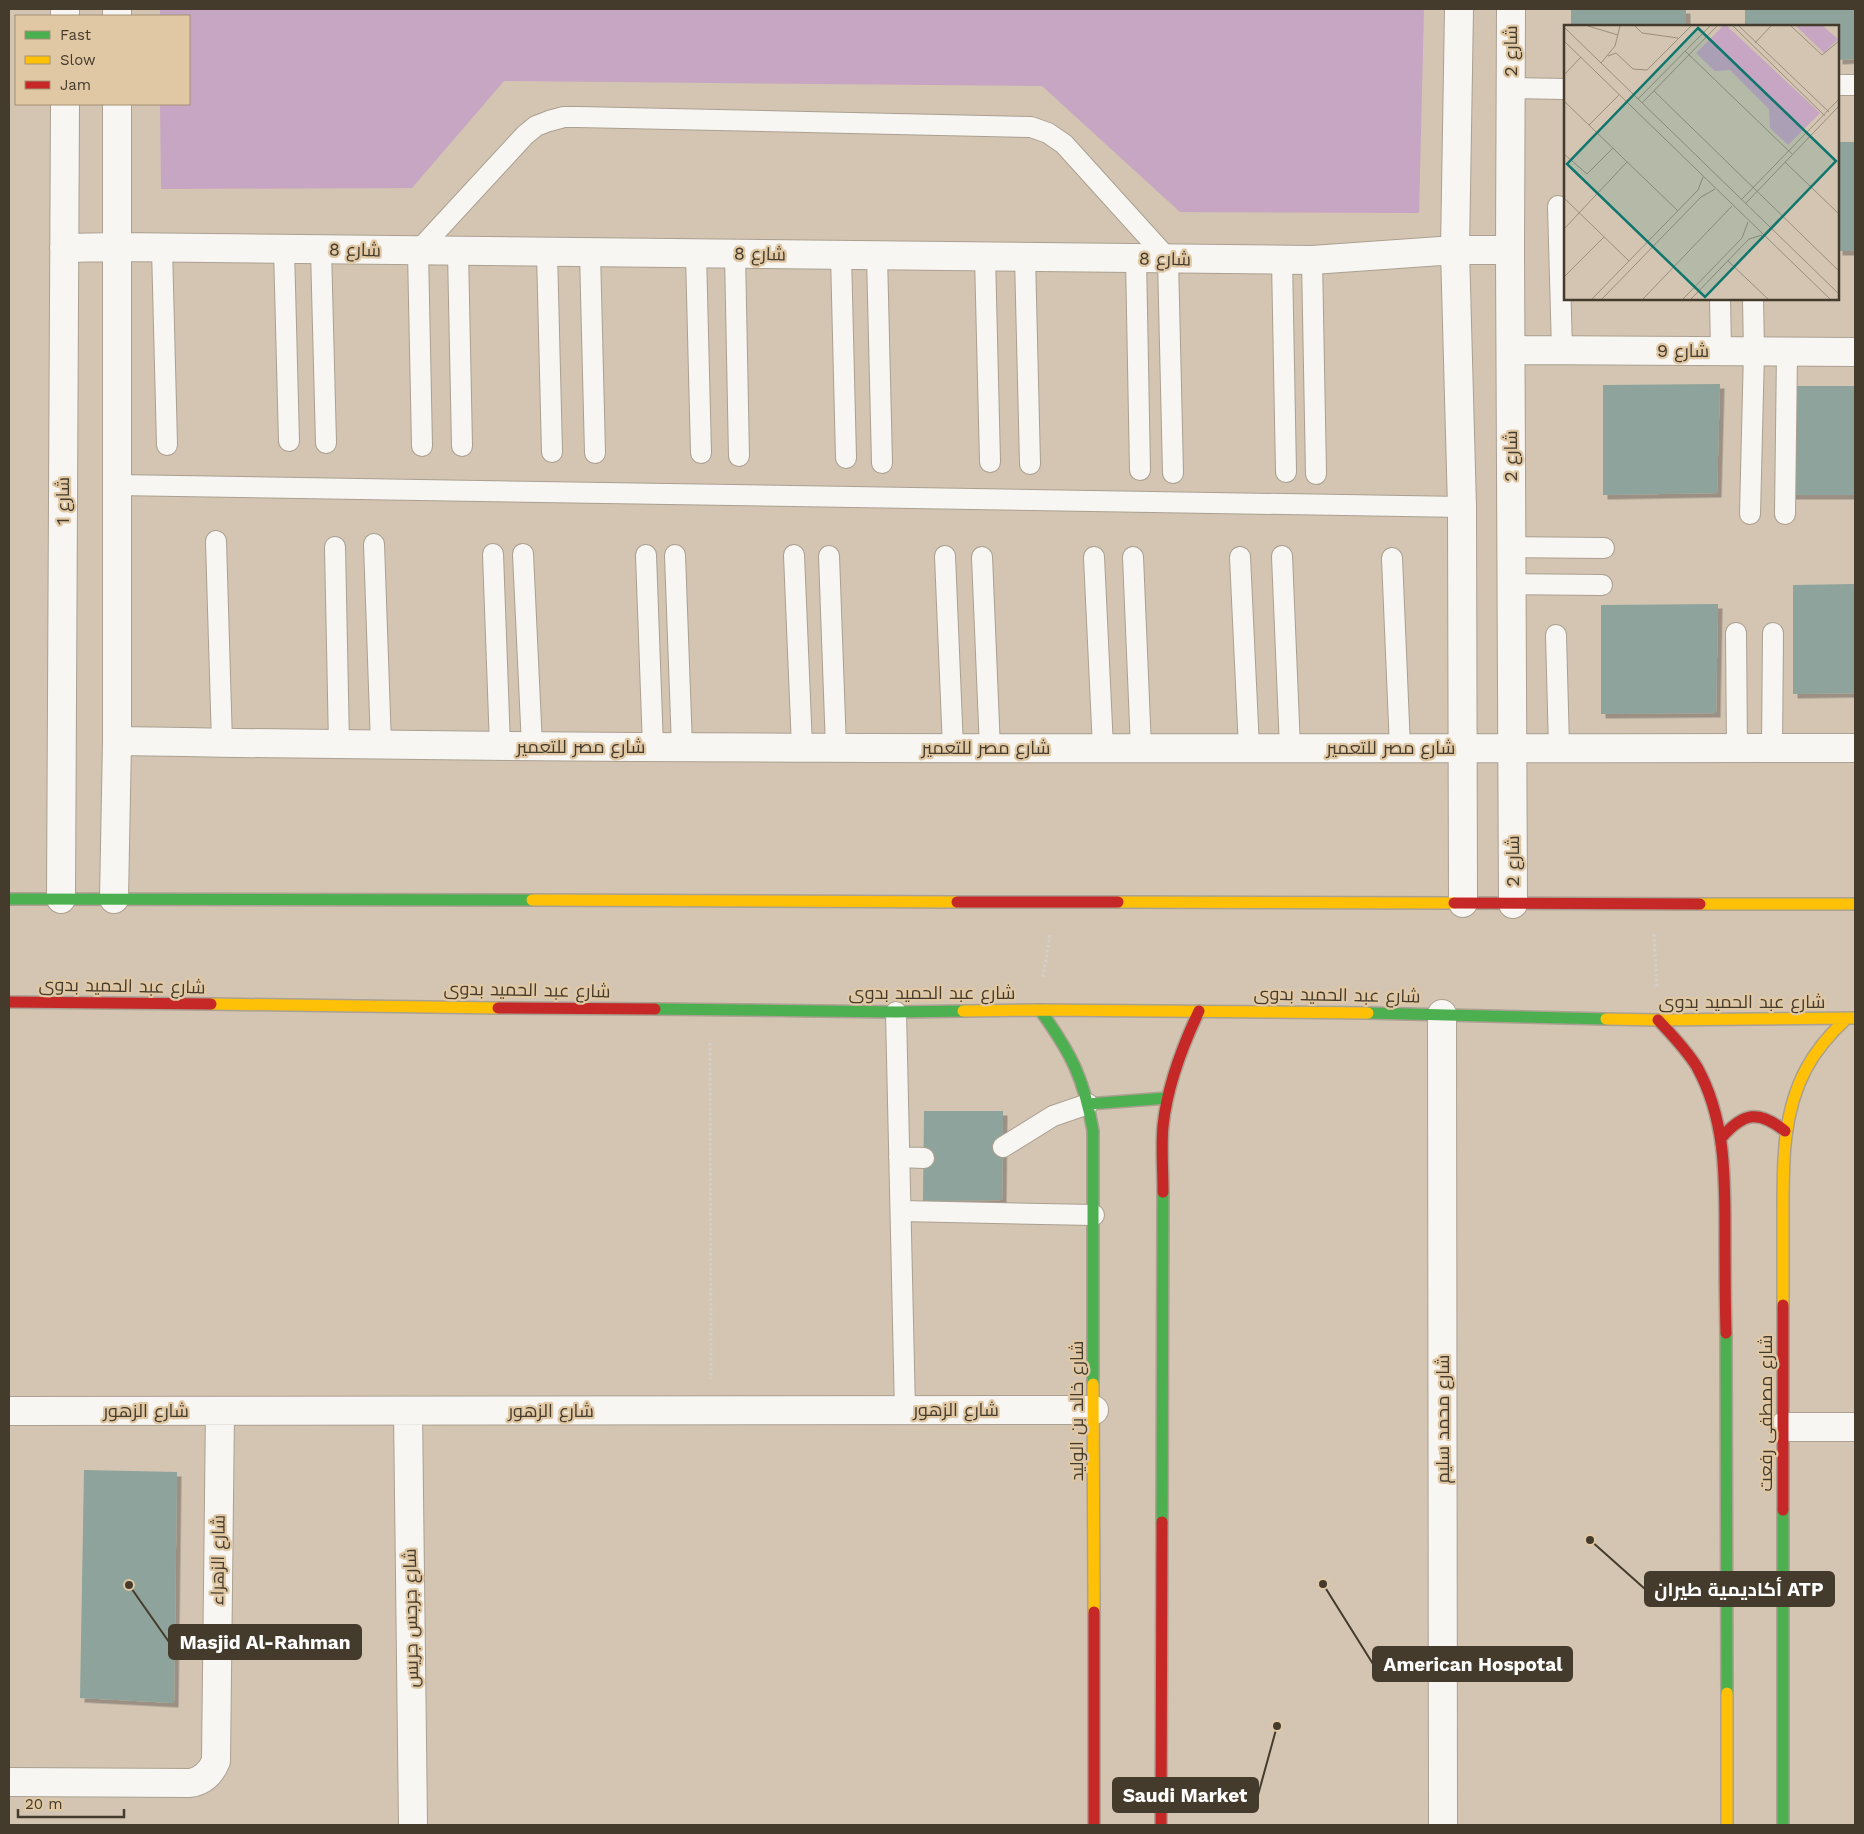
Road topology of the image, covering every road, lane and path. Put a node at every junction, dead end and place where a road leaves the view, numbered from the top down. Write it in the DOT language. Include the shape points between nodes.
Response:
graph roads {
  1 [pos="1459,9"];
  2 [pos="1511,9"];
  3 [pos="1839,85"];
  4 [pos="1855,85"];
  5 [pos="1511,88"];
  6 [pos="1564,89"];
  7 [pos="65,105"];
  8 [pos="117,105"];
  9 [pos="1558,206"];
  10 [pos="116,247"];
  11 [pos="64,248"];
  12 [pos="162,248"];
  13 [pos="284,249"];
  14 [pos="321,250"];
  15 [pos="1455,250"];
  16 [pos="1510,250"];
  17 [pos="418,251"];
  18 [pos="458,251"];
  19 [pos="547,252"];
  20 [pos="590,253"];
  21 [pos="696,254"];
  22 [pos="735,254"];
  23 [pos="841,255"];
  24 [pos="877,256"];
  25 [pos="985,256"];
  26 [pos="1024,257"];
  27 [pos="1136,258"];
  28 [pos="1168,259"];
  29 [pos="1282,260"];
  30 [pos="1312,260"];
  31 [pos="1720,300"];
  32 [pos="1753,300"];
  33 [pos="1511,350"];
  34 [pos="1562,350"];
  35 [pos="1754,351"];
  36 [pos="1721,352"];
  37 [pos="1788,352"];
  38 [pos="1855,352"];
  39 [pos="289,442"];
  40 [pos="326,443"];
  41 [pos="167,445"];
  42 [pos="422,446"];
  43 [pos="462,446"];
  44 [pos="552,452"];
  45 [pos="595,453"];
  46 [pos="701,453"];
  47 [pos="739,456"];
  48 [pos="846,458"];
  49 [pos="990,462"];
  50 [pos="882,463"];
  51 [pos="1030,464"];
  52 [pos="1140,470"];
  53 [pos="1286,472"];
  54 [pos="1173,473"];
  55 [pos="1316,474"];
  56 [pos="116,485"];
  57 [pos="1462,507"];
  58 [pos="1750,514"];
  59 [pos="1786,514"];
  60 [pos="216,541"];
  61 [pos="374,544"];
  62 [pos="1512,547"];
  63 [pos="335,548"];
  64 [pos="1604,548"];
  65 [pos="493,554"];
  66 [pos="524,554"];
  67 [pos="646,555"];
  68 [pos="675,555"];
  69 [pos="794,555"];
  70 [pos="829,556"];
  71 [pos="945,556"];
  72 [pos="982,556"];
  73 [pos="1282,556"];
  74 [pos="1094,557"];
  75 [pos="1133,557"];
  76 [pos="1240,557"];
  77 [pos="1392,558"];
  78 [pos="1512,584"];
  79 [pos="1602,585"];
  80 [pos="1736,633"];
  81 [pos="1773,633"];
  82 [pos="1556,635"];
  83 [pos="117,741"];
  84 [pos="222,743"];
  85 [pos="340,744"];
  86 [pos="382,745"];
  87 [pos="500,746"];
  88 [pos="532,746"];
  89 [pos="653,747"];
  90 [pos="682,747"];
  91 [pos="802,747"];
  92 [pos="1512,747"];
  93 [pos="1559,747"];
  94 [pos="836,748"];
  95 [pos="953,748"];
  96 [pos="990,748"];
  97 [pos="1103,748"];
  98 [pos="1141,748"];
  99 [pos="1249,748"];
  100 [pos="1290,748"];
  101 [pos="1400,748"];
  102 [pos="1462,748"];
  103 [pos="1737,748"];
  104 [pos="1772,748"];
  105 [pos="1855,748"];
  106 [pos="9,899"];
  107 [pos="62,899"];
  108 [pos="114,899"];
  109 [pos="1056,902"];
  110 [pos="1463,903"];
  111 [pos="1513,904"];
  112 [pos="1653,904"];
  113 [pos="1855,904"];
  114 [pos="9,1002"];
  115 [pos="710,1010"];
  116 [pos="1040,1010"];
  117 [pos="896,1012"];
  118 [pos="1199,1012"];
  119 [pos="1442,1014"];
  120 [pos="1850,1018"];
  121 [pos="1658,1020"];
  122 [pos="1167,1098"];
  123 [pos="1088,1104"];
  124 [pos="1785,1130"];
  125 [pos="1722,1137"];
  126 [pos="1003,1147"];
  127 [pos="899,1157"];
  128 [pos="924,1158"];
  129 [pos="901,1211"];
  130 [pos="1094,1215"];
  131 [pos="905,1410"];
  132 [pos="1094,1410"];
  133 [pos="9,1411"];
  134 [pos="220,1411"];
  135 [pos="408,1411"];
  136 [pos="711,1411"];
  137 [pos="1783,1427"];
  138 [pos="1855,1427"];
  139 [pos="9,1782"];
  140 [pos="413,1825"];
  141 [pos="1094,1825"];
  142 [pos="1161,1825"];
  143 [pos="1443,1825"];
  144 [pos="1727,1825"];
  145 [pos="1783,1825"];
  1 -- 15 [label="street"];
  2 -- 5 [label="street, شارع 2"];
  3 -- 4 [label="lane"];
  5 -- 6 [label="lane"];
  5 -- 16 [label="street, شارع 2"];
  7 -- 11 [label="street, شارع 1"];
  8 -- 10 [label="street"];
  9 -- 34 [label="lane"];
  10 -- 11 [label="street, شارع 8"];
  10 -- 12 [label="street, شارع 8"];
  10 -- 56 [label="street"];
  11 -- 107 [label="street, شارع 1"];
  12 -- 13 [label="street, شارع 8"];
  12 -- 41 [label="lane"];
  13 -- 14 [label="street, شارع 8"];
  13 -- 39 [label="lane"];
  14 -- 17 [label="street, شارع 8"];
  14 -- 40 [label="lane"];
  15 -- 16 [label="street, شارع 8"];
  15 -- 30 [label="street, شارع 8"];
  15 -- 57 [label="street"];
  16 -- 33 [label="street, شارع 2"];
  17 -- 18 [label="street, شارع 8"];
  17 -- 28 [label="lane" via="525,135 549,120 578,117 1030,127 1048,133 1064,144"];
  17 -- 42 [label="lane"];
  18 -- 19 [label="street, شارع 8"];
  18 -- 43 [label="lane"];
  19 -- 20 [label="street, شارع 8"];
  19 -- 44 [label="lane"];
  20 -- 21 [label="street, شارع 8"];
  20 -- 45 [label="lane"];
  21 -- 22 [label="street, شارع 8"];
  21 -- 46 [label="lane"];
  22 -- 23 [label="street, شارع 8"];
  22 -- 47 [label="lane"];
  23 -- 24 [label="street, شارع 8"];
  23 -- 48 [label="lane"];
  24 -- 25 [label="street, شارع 8"];
  24 -- 50 [label="lane"];
  25 -- 26 [label="street, شارع 8"];
  25 -- 49 [label="lane"];
  26 -- 27 [label="street, شارع 8"];
  26 -- 51 [label="lane"];
  27 -- 28 [label="street, شارع 8"];
  27 -- 52 [label="lane"];
  28 -- 29 [label="street, شارع 8"];
  28 -- 54 [label="lane"];
  29 -- 30 [label="street, شارع 8"];
  29 -- 53 [label="lane"];
  30 -- 55 [label="lane"];
  31 -- 36 [label="lane"];
  32 -- 35 [label="lane"];
  33 -- 34 [label="street, شارع 9"];
  33 -- 62 [label="street, شارع 2"];
  34 -- 36 [label="street, شارع 9"];
  35 -- 36 [label="street, شارع 9"];
  35 -- 37 [label="street, شارع 9"];
  35 -- 58 [label="lane"];
  37 -- 38 [label="street, شارع 9"];
  37 -- 59 [label="lane"];
  56 -- 57 [label="lane"];
  56 -- 83 [label="street"];
  57 -- 102 [label="street"];
  60 -- 84 [label="lane"];
  61 -- 86 [label="lane"];
  62 -- 64 [label="lane"];
  62 -- 78 [label="street, شارع 2"];
  63 -- 85 [label="lane"];
  65 -- 87 [label="lane"];
  66 -- 88 [label="lane"];
  67 -- 89 [label="lane"];
  68 -- 90 [label="lane"];
  69 -- 91 [label="lane"];
  70 -- 94 [label="lane"];
  71 -- 95 [label="lane"];
  72 -- 96 [label="lane"];
  73 -- 100 [label="lane"];
  74 -- 97 [label="lane"];
  75 -- 98 [label="lane"];
  76 -- 99 [label="lane"];
  77 -- 101 [label="lane"];
  78 -- 79 [label="lane"];
  78 -- 92 [label="street, شارع 2"];
  80 -- 103 [label="lane"];
  81 -- 104 [label="lane"];
  82 -- 93 [label="lane"];
  83 -- 84 [label="street, شارع مصر للتعمير"];
  83 -- 108 [label="street"];
  84 -- 85 [label="street, شارع مصر للتعمير"];
  85 -- 86 [label="street, شارع مصر للتعمير"];
  86 -- 87 [label="street, شارع مصر للتعمير"];
  87 -- 88 [label="street, شارع مصر للتعمير"];
  88 -- 89 [label="street, شارع مصر للتعمير"];
  89 -- 90 [label="street, شارع مصر للتعمير"];
  90 -- 91 [label="street, شارع مصر للتعمير"];
  91 -- 94 [label="street, شارع مصر للتعمير"];
  92 -- 93 [label="street, شارع مصر للتعمير"];
  92 -- 102 [label="street, شارع مصر للتعمير"];
  92 -- 111 [label="street, شارع 2"];
  93 -- 103 [label="street, شارع مصر للتعمير"];
  94 -- 95 [label="street, شارع مصر للتعمير"];
  95 -- 96 [label="street, شارع مصر للتعمير"];
  96 -- 97 [label="street, شارع مصر للتعمير"];
  97 -- 98 [label="street, شارع مصر للتعمير"];
  98 -- 99 [label="street, شارع مصر للتعمير"];
  99 -- 100 [label="street, شارع مصر للتعمير"];
  100 -- 101 [label="street, شارع مصر للتعمير"];
  101 -- 102 [label="street, شارع مصر للتعمير"];
  102 -- 110 [label="street"];
  103 -- 104 [label="street, شارع مصر للتعمير"];
  104 -- 105 [label="street, شارع مصر للتعمير"];
  106 -- 107 [label="main road"];
  107 -- 108 [label="main road"];
  108 -- 109 [label="main road"];
  109 -- 110 [label="main road"];
  109 -- 116 [label="path"];
  110 -- 111 [label="main road"];
  111 -- 112 [label="main road"];
  112 -- 113 [label="main road"];
  112 -- 121 [label="path"];
  114 -- 115 [label="main road, شارع عبد الحميد بدوى"];
  115 -- 117 [label="main road, شارع عبد الحميد بدوى"];
  115 -- 136 [label="path"];
  116 -- 117 [label="main road, شارع عبد الحميد بدوى"];
  116 -- 118 [label="main road, شارع عبد الحميد بدوى"];
  116 -- 123 [label="main road, شارع خالد بن الوليد" via="1064,1043 1079,1073"];
  117 -- 127 [label="lane"];
  118 -- 119 [label="main road, شارع عبد الحميد بدوى"];
  118 -- 122 [label="main road" via="1184,1042"];
  119 -- 121 [label="main road, شارع عبد الحميد بدوى"];
  119 -- 143 [label="street, شارع محمد سليم"];
  120 -- 121 [label="main road, شارع عبد الحميد بدوى"];
  120 -- 124 [label="main road, شارع مصطفى رفعت" via="1821,1045 1806,1070 1793,1097"];
  121 -- 125 [label="main road" via="1686,1051 1703,1079"];
  122 -- 123 [label="main road"];
  122 -- 142 [label="main road" via="1162,1160"];
  123 -- 126 [label="lane" via="1053,1116"];
  123 -- 130 [label="main road, شارع خالد بن الوليد" via="1093,1131"];
  124 -- 125 [label="main road" via="1774,1121 1759,1116 1745,1117"];
  124 -- 137 [label="main road, شارع مصطفى رفعت"];
  125 -- 144 [label="main road" via="1725,1169"];
  127 -- 128 [label="lane"];
  127 -- 129 [label="lane"];
  129 -- 130 [label="lane"];
  129 -- 131 [label="lane"];
  130 -- 132 [label="main road, شارع خالد بن الوليد"];
  131 -- 132 [label="street, شارع الزهور"];
  131 -- 136 [label="street, شارع الزهور"];
  132 -- 141 [label="main road, شارع خالد بن الوليد"];
  133 -- 134 [label="street, شارع الزهور"];
  134 -- 135 [label="street, شارع الزهور"];
  134 -- 139 [label="street, شارع الزهراء" via="216,1761 213,1767 203,1778 190,1783"];
  135 -- 136 [label="street, شارع الزهور"];
  135 -- 140 [label="street, شارع جرجس جريس"];
  137 -- 138 [label="street"];
  137 -- 145 [label="main road, شارع مصطفى رفعت"];
}
